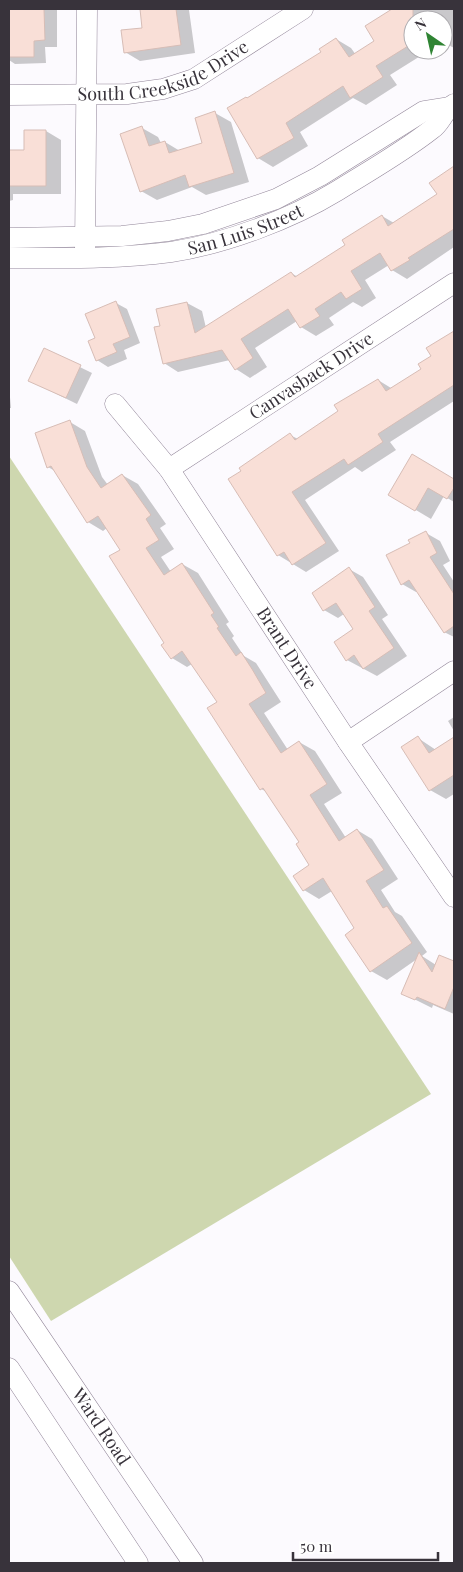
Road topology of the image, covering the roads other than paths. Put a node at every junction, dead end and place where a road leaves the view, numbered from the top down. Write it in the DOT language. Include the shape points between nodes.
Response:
graph roads {
  1 [pos="87,9"];
  2 [pos="303,9"];
  3 [pos="9,95"];
  4 [pos="85,96"];
  5 [pos="452,106"];
  6 [pos="84,237"];
  7 [pos="9,238"];
  8 [pos="9,258"];
  9 [pos="85,258"];
  10 [pos="454,283"];
  11 [pos="115,404"];
  12 [pos="170,469"];
  13 [pos="454,671"];
  14 [pos="348,742"];
  15 [pos="454,896"];
  16 [pos="9,1291"];
  17 [pos="9,1368"];
  18 [pos="138,1563"];
  19 [pos="192,1563"];
  1 -- 4 [label="street"];
  2 -- 4 [label="street, South Creekside Drive" via="194,79 154,90"];
  3 -- 4 [label="street, South Creekside Drive"];
  4 -- 6 [label="street"];
  5 -- 6 [label="street, San Luis Street" via="424,111 320,176 235,214 168,231"];
  5 -- 9 [label="street, San Luis Street" via="434,128 335,192 285,217 243,233 172,252"];
  6 -- 7 [label="street, San Luis Street"];
  6 -- 9 [label="street"];
  8 -- 9 [label="street, San Luis Street"];
  10 -- 12 [label="street, Canvasback Drive"];
  11 -- 12 [label="street, Brant Drive"];
  12 -- 14 [label="street, Brant Drive"];
  13 -- 14 [label="street"];
  14 -- 15 [label="street, Brant Drive"];
  16 -- 19 [label="street, Ward Road"];
  17 -- 18 [label="street"];
}
